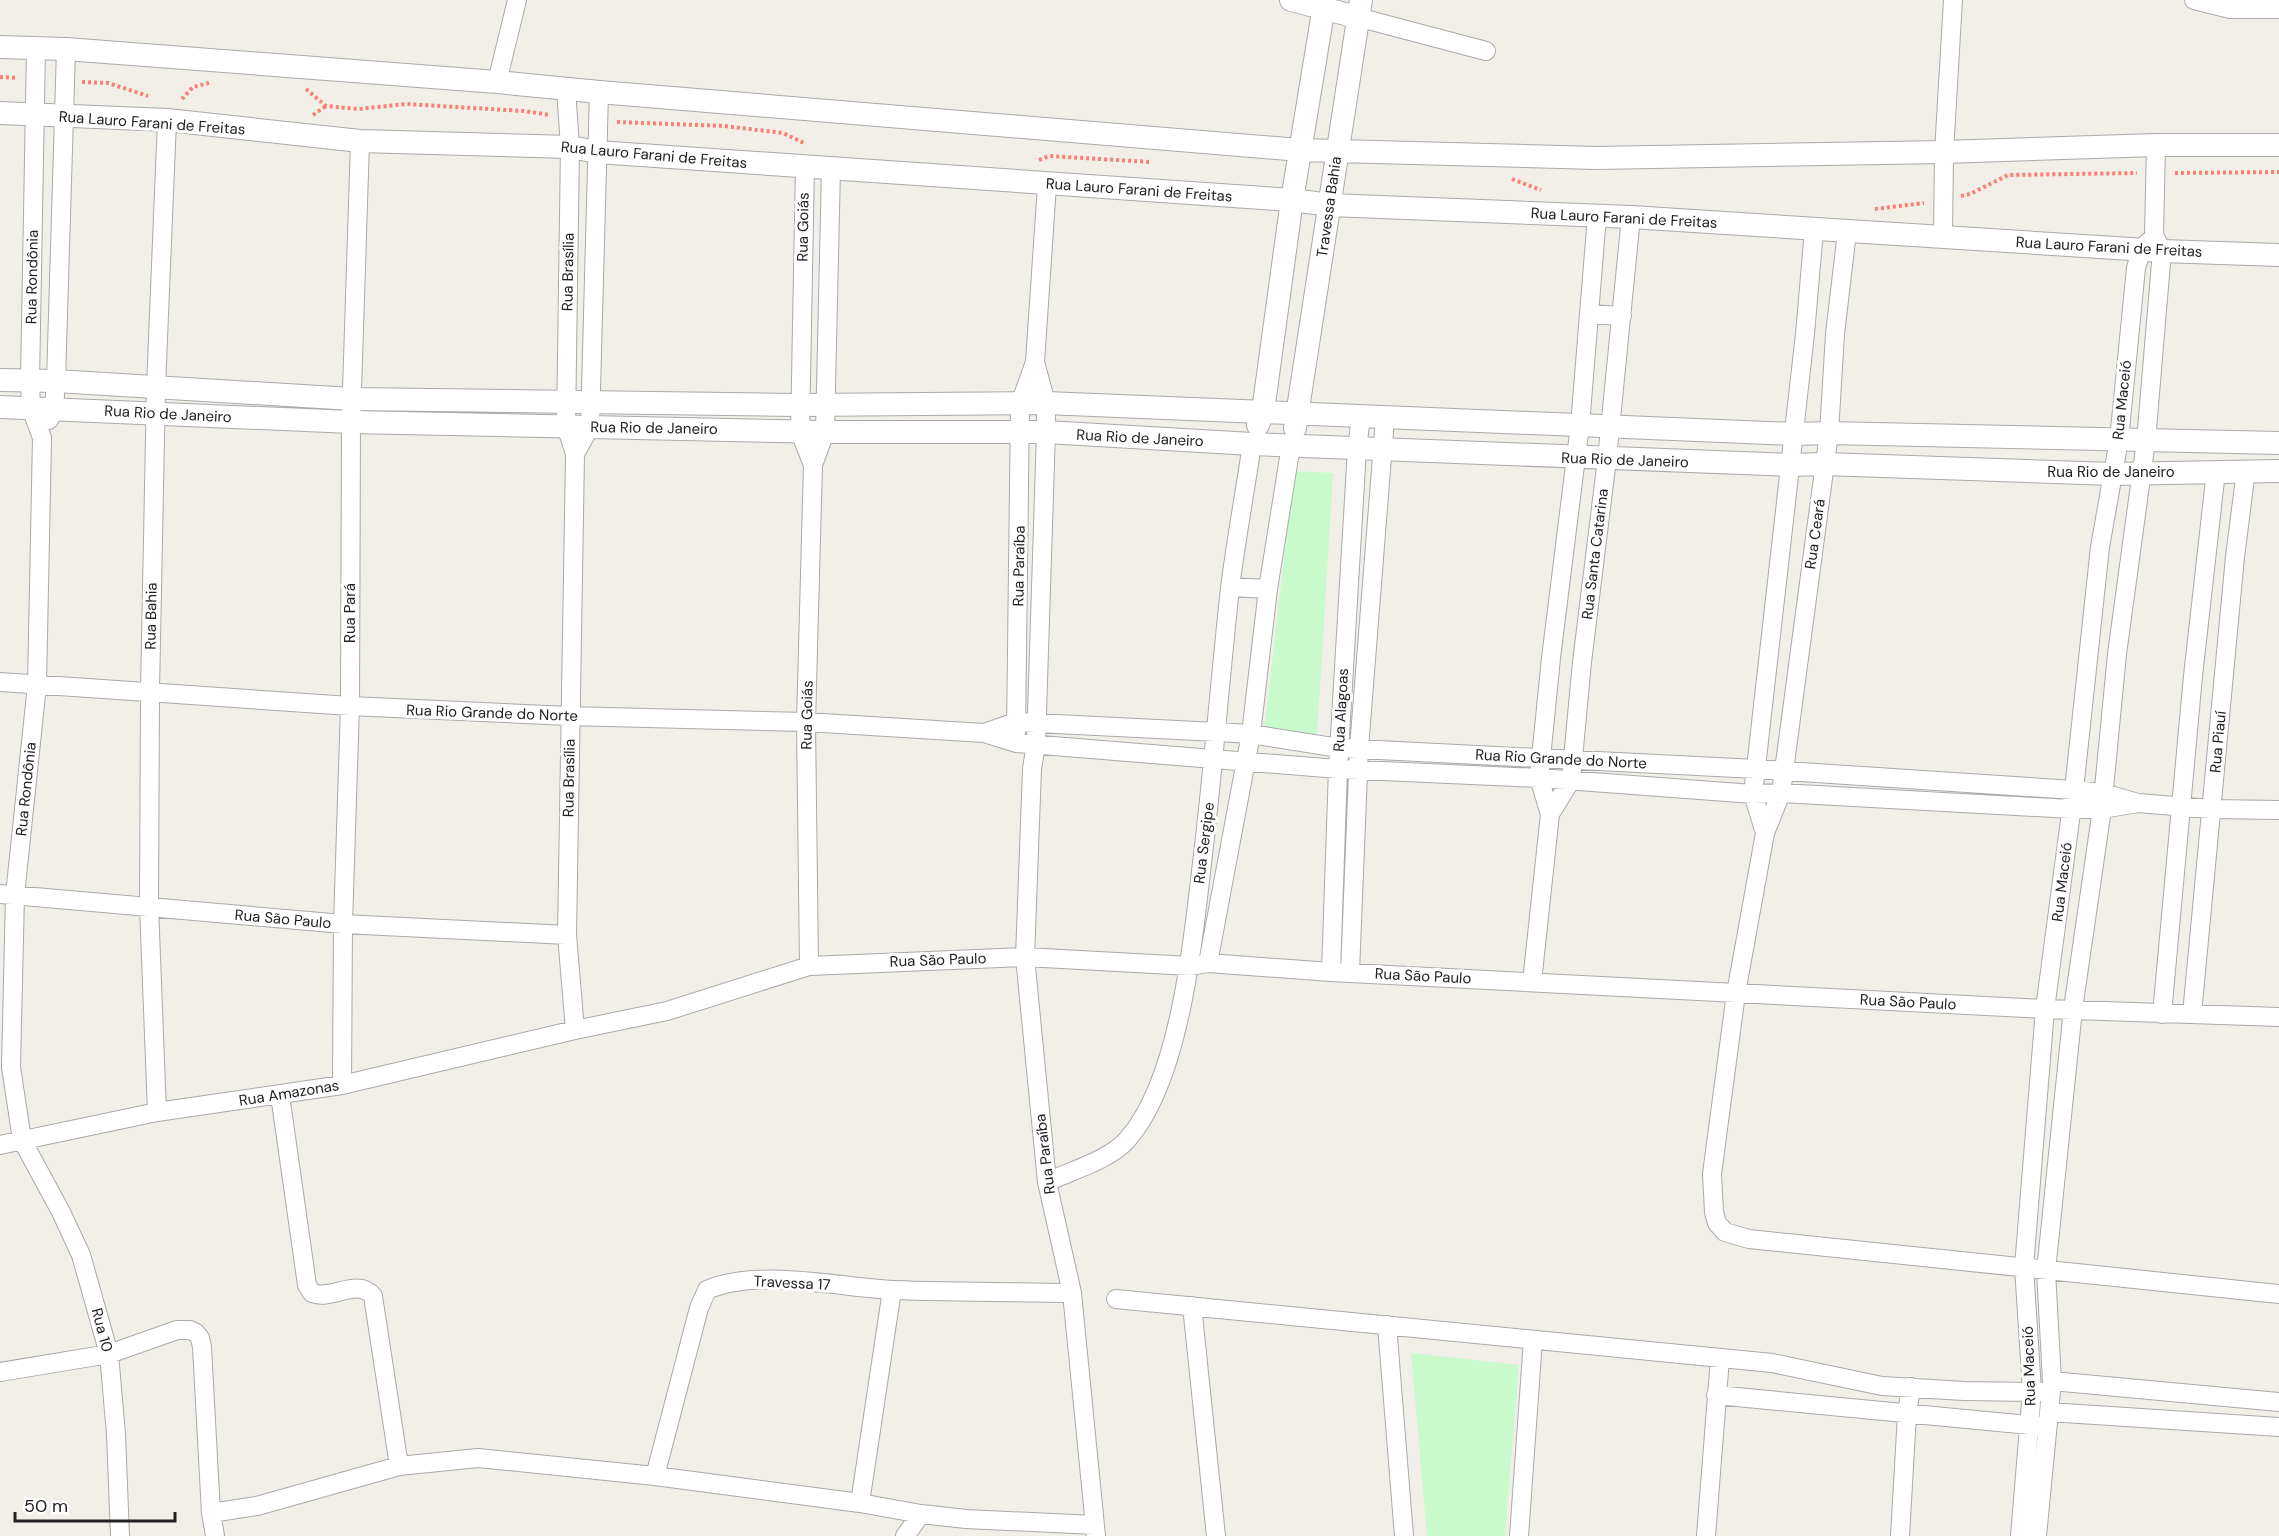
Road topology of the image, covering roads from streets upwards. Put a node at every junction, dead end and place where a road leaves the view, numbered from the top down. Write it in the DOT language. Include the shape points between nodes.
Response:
graph roads {
  1 [pos="517,0"];
  2 [pos="1291,0"];
  3 [pos="1953,0"];
  4 [pos="2194,0"];
  5 [pos="1324,4"];
  6 [pos="1359,8"];
  7 [pos="2279,9"];
  8 [pos="0,46"];
  9 [pos="36,48"];
  10 [pos="66,49"];
  11 [pos="1486,51"];
  12 [pos="497,82"];
  13 [pos="566,89"];
  14 [pos="599,92"];
  15 [pos="0,114"];
  16 [pos="35,115"];
  17 [pos="64,116"];
  18 [pos="167,120"];
  19 [pos="360,141"];
  20 [pos="2156,145"];
  21 [pos="2279,145"];
  22 [pos="570,147"];
  23 [pos="1300,150"];
  24 [pos="1338,151"];
  25 [pos="597,152"];
  26 [pos="1944,152"];
  27 [pos="805,166"];
  28 [pos="831,168"];
  29 [pos="1047,185"];
  30 [pos="1292,200"];
  31 [pos="1330,205"];
  32 [pos="1597,216"];
  33 [pos="1631,217"];
  34 [pos="1814,230"];
  35 [pos="1847,232"];
  36 [pos="1942,237"];
  37 [pos="2153,245"];
  38 [pos="2279,255"];
  39 [pos="1588,314"];
  40 [pos="1622,316"];
  41 [pos="1805,334"];
  42 [pos="1835,334"];
  43 [pos="1035,362"];
  44 [pos="0,380"];
  45 [pos="30,381"];
  46 [pos="56,381"];
  47 [pos="156,387"];
  48 [pos="352,399"];
  49 [pos="567,401"];
  50 [pos="591,402"];
  51 [pos="1046,403"];
  52 [pos="1020,404"];
  53 [pos="799,405"];
  54 [pos="824,405"];
  55 [pos="0,407"];
  56 [pos="32,408"];
  57 [pos="54,408"];
  58 [pos="1263,411"];
  59 [pos="155,414"];
  60 [pos="1299,414"];
  61 [pos="1361,417"];
  62 [pos="1385,419"];
  63 [pos="351,422"];
  64 [pos="1580,425"];
  65 [pos="566,426"];
  66 [pos="590,427"];
  67 [pos="1610,427"];
  68 [pos="800,432"];
  69 [pos="825,432"];
  70 [pos="1021,432"];
  71 [pos="1046,432"];
  72 [pos="1829,433"];
  73 [pos="1794,434"];
  74 [pos="42,438"];
  75 [pos="2119,440"];
  76 [pos="2146,441"];
  77 [pos="2279,443"];
  78 [pos="1252,444"];
  79 [pos="1291,445"];
  80 [pos="1357,449"];
  81 [pos="1382,450"];
  82 [pos="575,454"];
  83 [pos="1576,458"];
  84 [pos="1607,459"];
  85 [pos="1825,464"];
  86 [pos="813,465"];
  87 [pos="1790,465"];
  88 [pos="2246,470"];
  89 [pos="2216,471"];
  90 [pos="2279,471"];
  91 [pos="2141,473"];
  92 [pos="2112,474"];
  93 [pos="2100,547"];
  94 [pos="2132,549"];
  95 [pos="2205,556"];
  96 [pos="2235,557"];
  97 [pos="1230,587"];
  98 [pos="1268,589"];
  99 [pos="2090,652"];
  100 [pos="2116,654"];
  101 [pos="1551,658"];
  102 [pos="1582,662"];
  103 [pos="2193,676"];
  104 [pos="2224,677"];
  105 [pos="0,682"];
  106 [pos="37,685"];
  107 [pos="150,691"];
  108 [pos="350,706"];
  109 [pos="569,716"];
  110 [pos="806,722"];
  111 [pos="1016,722"];
  112 [pos="1036,723"];
  113 [pos="1217,732"];
  114 [pos="984,733"];
  115 [pos="1251,734"];
  116 [pos="1016,743"];
  117 [pos="1036,744"];
  118 [pos="1339,748"];
  119 [pos="1359,748"];
  120 [pos="1451,753"];
  121 [pos="1540,757"];
  122 [pos="1214,759"];
  123 [pos="1573,759"];
  124 [pos="1246,761"];
  125 [pos="1677,766"];
  126 [pos="1338,768"];
  127 [pos="1032,769"];
  128 [pos="1358,769"];
  129 [pos="1756,769"];
  130 [pos="1784,771"];
  131 [pos="1450,774"];
  132 [pos="1539,778"];
  133 [pos="1570,780"];
  134 [pos="1674,788"];
  135 [pos="2074,790"];
  136 [pos="1781,793"];
  137 [pos="1753,794"];
  138 [pos="2102,801"];
  139 [pos="2182,806"];
  140 [pos="2071,808"];
  141 [pos="2211,809"];
  142 [pos="2279,810"];
  143 [pos="1550,814"];
  144 [pos="1765,832"];
  145 [pos="8,894"];
  146 [pos="149,906"];
  147 [pos="342,924"];
  148 [pos="567,935"];
  149 [pos="1025,957"];
  150 [pos="1199,964"];
  151 [pos="809,966"];
  152 [pos="1331,972"];
  153 [pos="1350,972"];
  154 [pos="1532,982"];
  155 [pos="1736,993"];
  156 [pos="2045,1009"];
  157 [pos="2073,1009"];
  158 [pos="2162,1014"];
  159 [pos="2192,1014"];
  160 [pos="2279,1017"];
  161 [pos="575,1029"];
  162 [pos="6,1067"];
  163 [pos="342,1085"];
  164 [pos="280,1095"];
  165 [pos="157,1112"];
  166 [pos="22,1140"];
  167 [pos="0,1145"];
  168 [pos="1047,1182"];
  169 [pos="2025,1267"];
  170 [pos="2046,1271"];
  171 [pos="892,1290"];
  172 [pos="1072,1293"];
  173 [pos="2279,1294"];
  174 [pos="1116,1299"];
  175 [pos="1192,1306"];
  176 [pos="1387,1326"];
  177 [pos="1533,1340"];
  178 [pos="109,1354"];
  179 [pos="1720,1358"];
  180 [pos="0,1372"];
  181 [pos="1911,1387"];
  182 [pos="2052,1387"];
  183 [pos="2032,1391"];
  184 [pos="1716,1395"];
  185 [pos="2279,1402"];
  186 [pos="1907,1414"];
  187 [pos="2042,1421"];
  188 [pos="2279,1427"];
  189 [pos="399,1466"];
  190 [pos="655,1476"];
  191 [pos="860,1503"];
  192 [pos="211,1513"];
  193 [pos="921,1514"];
  194 [pos="1096,1531"];
  195 [pos="120,1536"];
  196 [pos="215,1536"];
  197 [pos="904,1536"];
  198 [pos="1216,1536"];
  199 [pos="1404,1536"];
  200 [pos="1519,1536"];
  201 [pos="1706,1536"];
  202 [pos="1900,1536"];
  203 [pos="2020,1536"];
  204 [pos="2037,1536"];
  1 -- 12 [label="street"];
  2 -- 5 [label="street"];
  3 -- 26 [label="street"];
  4 -- 7 [label="street" via="2230,9"];
  5 -- 6 [label="street"];
  5 -- 23 [label="street"];
  6 -- 11 [label="street"];
  6 -- 24 [label="street, Travessa Bahia"];
  8 -- 9 [label="street"];
  9 -- 10 [label="street"];
  9 -- 16 [label="street, Rua Rondônia"];
  10 -- 12 [label="street"];
  10 -- 17 [label="street, Rua Rondônia"];
  12 -- 13 [label="street"];
  13 -- 14 [label="street"];
  13 -- 22 [label="street, Rua Brasília"];
  14 -- 23 [label="street"];
  14 -- 25 [label="street, Rua Brasília"];
  15 -- 16 [label="street, Rua Lauro Farani de Freitas"];
  16 -- 17 [label="street, Rua Lauro Farani de Freitas"];
  16 -- 45 [label="street, Rua Rondônia"];
  17 -- 18 [label="street, Rua Lauro Farani de Freitas"];
  17 -- 46 [label="street, Rua Rondônia"];
  18 -- 19 [label="street, Rua Lauro Farani de Freitas"];
  18 -- 47 [label="street, Rua Bahia"];
  19 -- 22 [label="street, Rua Lauro Farani de Freitas"];
  19 -- 48 [label="street, Rua Pará"];
  20 -- 21 [label="street"];
  20 -- 26 [label="street"];
  20 -- 37 [label="street, Rua Maceió"];
  22 -- 25 [label="street, Rua Lauro Farani de Freitas"];
  22 -- 49 [label="street, Rua Brasília"];
  23 -- 24 [label="street"];
  23 -- 30 [label="street"];
  24 -- 26 [label="street" via="1596,158"];
  24 -- 31 [label="street, Travessa Bahia"];
  25 -- 27 [label="street, Rua Lauro Farani de Freitas"];
  25 -- 50 [label="street, Rua Brasília"];
  26 -- 36 [label="street"];
  27 -- 28 [label="street, Rua Lauro Farani de Freitas"];
  27 -- 53 [label="street, Rua Goiás"];
  28 -- 29 [label="street, Rua Lauro Farani de Freitas"];
  28 -- 54 [label="street, Rua Goiás"];
  29 -- 30 [label="street, Rua Lauro Farani de Freitas"];
  29 -- 43 [label="street, Rua Paraíba"];
  30 -- 31 [label="street, Rua Lauro Farani de Freitas"];
  30 -- 58 [label="street"];
  31 -- 32 [label="street, Rua Lauro Farani de Freitas"];
  31 -- 60 [label="street, Travessa Bahia"];
  32 -- 33 [label="street, Rua Lauro Farani de Freitas"];
  32 -- 39 [label="street, Rua Santa Catarina"];
  33 -- 34 [label="street, Rua Lauro Farani de Freitas"];
  33 -- 40 [label="street, Rua Santa Catarina"];
  34 -- 35 [label="street, Rua Lauro Farani de Freitas"];
  34 -- 41 [label="street, Rua Ceará"];
  35 -- 36 [label="street, Rua Lauro Farani de Freitas"];
  35 -- 42 [label="street, Rua Ceará"];
  36 -- 37 [label="street, Rua Lauro Farani de Freitas"];
  37 -- 38 [label="street, Rua Lauro Farani de Freitas"];
  37 -- 75 [label="street, Rua Maceió" via="2136,268"];
  37 -- 76 [label="street, Rua Maceió"];
  39 -- 40 [label="street"];
  39 -- 64 [label="street, Rua Santa Catarina"];
  40 -- 67 [label="street, Rua Santa Catarina"];
  41 -- 42 [label="street"];
  41 -- 73 [label="street, Rua Ceará"];
  42 -- 72 [label="street, Rua Ceará"];
  43 -- 51 [label="street, Rua Paraíba"];
  43 -- 52 [label="street, Rua Paraíba"];
  44 -- 45 [label="street, Rua Rio de Janeiro"];
  45 -- 46 [label="street, Rua Rio de Janeiro"];
  45 -- 56 [label="street, Rua Rondônia"];
  46 -- 47 [label="street, Rua Rio de Janeiro"];
  46 -- 57 [label="street, Rua Rondônia"];
  47 -- 48 [label="street, Rua Rio de Janeiro"];
  47 -- 59 [label="street, Rua Bahia"];
  48 -- 49 [label="street, Rua Rio de Janeiro"];
  48 -- 63 [label="street, Rua Pará"];
  49 -- 50 [label="street, Rua Rio de Janeiro"];
  49 -- 65 [label="street, Rua Brasília"];
  50 -- 53 [label="street, Rua Rio de Janeiro"];
  50 -- 66 [label="street, Rua Brasília"];
  51 -- 52 [label="street, Rua Rio de Janeiro"];
  51 -- 58 [label="street, Rua Rio de Janeiro"];
  51 -- 71 [label="street, Rua Paraíba"];
  52 -- 54 [label="street, Rua Rio de Janeiro"];
  52 -- 70 [label="street, Rua Paraíba"];
  53 -- 54 [label="street, Rua Rio de Janeiro"];
  53 -- 68 [label="street, Rua Goiás"];
  54 -- 69 [label="street, Rua Goiás"];
  55 -- 56 [label="street, Rua Rio de Janeiro"];
  56 -- 57 [label="street, Rua Rio de Janeiro"];
  56 -- 74 [label="street, Rua Rondônia"];
  57 -- 59 [label="street, Rua Rio de Janeiro"];
  57 -- 74 [label="street, Rua Rondônia"];
  58 -- 60 [label="street, Rua Rio de Janeiro"];
  58 -- 78 [label="street"];
  59 -- 63 [label="street, Rua Rio de Janeiro"];
  59 -- 107 [label="street, Rua Bahia"];
  60 -- 61 [label="street, Rua Rio de Janeiro"];
  60 -- 79 [label="street, Travessa Bahia"];
  61 -- 62 [label="street, Rua Rio de Janeiro"];
  61 -- 80 [label="street, Rua Alagoas"];
  62 -- 64 [label="street, Rua Rio de Janeiro"];
  62 -- 81 [label="street, Rua Alagoas"];
  63 -- 65 [label="street, Rua Rio de Janeiro"];
  63 -- 108 [label="street, Rua Pará"];
  64 -- 67 [label="street, Rua Rio de Janeiro"];
  64 -- 83 [label="street, Rua Santa Catarina"];
  65 -- 66 [label="street, Rua Rio de Janeiro"];
  65 -- 82 [label="street, Rua Brasília"];
  66 -- 68 [label="street, Rua Rio de Janeiro"];
  66 -- 82 [label="street, Rua Brasília"];
  67 -- 73 [label="street, Rua Rio de Janeiro"];
  67 -- 84 [label="street, Rua Santa Catarina"];
  68 -- 69 [label="street, Rua Rio de Janeiro"];
  68 -- 86 [label="street, Rua Goiás"];
  69 -- 70 [label="street, Rua Rio de Janeiro"];
  69 -- 86 [label="street, Rua Goiás"];
  70 -- 71 [label="street, Rua Rio de Janeiro"];
  70 -- 111 [label="street, Rua Paraíba"];
  71 -- 78 [label="street, Rua Rio de Janeiro"];
  71 -- 112 [label="street, Rua Paraíba"];
  72 -- 73 [label="street, Rua Rio de Janeiro"];
  72 -- 75 [label="street, Rua Rio de Janeiro"];
  72 -- 85 [label="street, Rua Ceará"];
  73 -- 87 [label="street, Rua Ceará"];
  74 -- 106 [label="street, Rua Rondônia"];
  75 -- 76 [label="street, Rua Rio de Janeiro"];
  75 -- 92 [label="street, Rua Maceió"];
  76 -- 77 [label="street, Rua Rio de Janeiro"];
  76 -- 91 [label="street, Rua Maceió"];
  78 -- 79 [label="street, Rua Rio de Janeiro"];
  78 -- 97 [label="street, Rua Sergipe"];
  79 -- 80 [label="street, Rua Rio de Janeiro"];
  79 -- 98 [label="street, Rua Sergipe"];
  80 -- 81 [label="street, Rua Rio de Janeiro"];
  80 -- 118 [label="street, Rua Alagoas"];
  81 -- 83 [label="street, Rua Rio de Janeiro"];
  81 -- 119 [label="street, Rua Alagoas"];
  82 -- 109 [label="street, Rua Brasília"];
  83 -- 84 [label="street, Rua Rio de Janeiro"];
  83 -- 101 [label="street, Rua Santa Catarina"];
  84 -- 87 [label="street, Rua Rio de Janeiro"];
  84 -- 102 [label="street, Rua Santa Catarina"];
  85 -- 87 [label="street, Rua Rio de Janeiro"];
  85 -- 92 [label="street, Rua Rio de Janeiro"];
  85 -- 130 [label="street, Rua Ceará"];
  86 -- 110 [label="street, Rua Goiás"];
  87 -- 129 [label="street, Rua Ceará"];
  88 -- 89 [label="street, Rua Rio de Janeiro"];
  88 -- 90 [label="street, Rua Rio de Janeiro"];
  88 -- 96 [label="street, Rua Piauí"];
  89 -- 91 [label="street, Rua Rio de Janeiro"];
  89 -- 95 [label="street, Rua Piauí"];
  91 -- 92 [label="street, Rua Rio de Janeiro"];
  91 -- 94 [label="street, Rua Maceió"];
  92 -- 93 [label="street, Rua Maceió"];
  93 -- 94 [label="street"];
  93 -- 99 [label="street, Rua Maceió"];
  94 -- 100 [label="street, Rua Maceió"];
  95 -- 96 [label="street"];
  95 -- 103 [label="street, Rua Piauí"];
  96 -- 104 [label="street, Rua Piauí"];
  97 -- 98 [label="street"];
  97 -- 113 [label="street, Rua Sergipe"];
  98 -- 115 [label="street, Rua Sergipe"];
  99 -- 100 [label="street"];
  99 -- 135 [label="street, Rua Maceió"];
  100 -- 138 [label="street, Rua Maceió"];
  101 -- 102 [label="street"];
  101 -- 121 [label="street, Rua Santa Catarina"];
  102 -- 123 [label="street, Rua Santa Catarina"];
  103 -- 104 [label="street"];
  103 -- 139 [label="street, Rua Piauí"];
  104 -- 141 [label="street, Rua Piauí"];
  105 -- 106 [label="street, Rua Rio Grande do Norte"];
  106 -- 107 [label="street, Rua Rio Grande do Norte"];
  106 -- 145 [label="street, Rua Rondônia"];
  107 -- 108 [label="street, Rua Rio Grande do Norte"];
  107 -- 146 [label="street, Rua Bahia"];
  108 -- 109 [label="street, Rua Rio Grande do Norte"];
  108 -- 147 [label="street, Rua Pará"];
  109 -- 110 [label="street, Rua Rio Grande do Norte"];
  109 -- 148 [label="street, Rua Brasília"];
  110 -- 114 [label="street, Rua Rio Grande do Norte"];
  110 -- 151 [label="street, Rua Goiás"];
  111 -- 112 [label="street, Rua Rio Grande do Norte"];
  111 -- 114 [label="street, Rua Rio Grande do Norte"];
  111 -- 116 [label="street, Rua Paraíba"];
  112 -- 113 [label="street, Rua Rio Grande do Norte"];
  112 -- 117 [label="street, Rua Paraíba"];
  113 -- 115 [label="street, Rua Rio Grande do Norte"];
  113 -- 122 [label="street, Rua Sergipe"];
  114 -- 116 [label="street, Rua Rio Grande do Norte"];
  115 -- 118 [label="street, Rua Rio Grande do Norte"];
  115 -- 124 [label="street, Rua Sergipe"];
  116 -- 117 [label="street, Rua Rio Grande do Norte"];
  116 -- 127 [label="street"];
  117 -- 122 [label="street, Rua Rio Grande do Norte"];
  117 -- 127 [label="street, Rua Paraíba"];
  118 -- 119 [label="street, Rua Rio Grande do Norte"];
  118 -- 126 [label="street, Rua Alagoas"];
  119 -- 120 [label="street, Rua Rio Grande do Norte"];
  119 -- 128 [label="street, Rua Alagoas"];
  120 -- 121 [label="street, Rua Rio Grande do Norte"];
  120 -- 131 [label="street"];
  121 -- 123 [label="street, Rua Rio Grande do Norte"];
  121 -- 132 [label="street, Rua Santa Catarina"];
  122 -- 124 [label="street, Rua Rio Grande do Norte"];
  122 -- 150 [label="street, Rua Sergipe"];
  123 -- 125 [label="street, Rua Rio Grande do Norte"];
  123 -- 133 [label="street, Rua Santa Catarina"];
  124 -- 126 [label="street, Rua Rio Grande do Norte"];
  124 -- 150 [label="street, Rua Sergipe"];
  125 -- 129 [label="street, Rua Rio Grande do Norte"];
  125 -- 134 [label="street"];
  126 -- 128 [label="street, Rua Rio Grande do Norte"];
  126 -- 152 [label="street, Rua Alagoas"];
  127 -- 149 [label="street, Rua Paraíba"];
  128 -- 131 [label="street, Rua Rio Grande do Norte"];
  128 -- 153 [label="street, Rua Alagoas"];
  129 -- 130 [label="street, Rua Rio Grande do Norte"];
  129 -- 137 [label="street, Rua Ceará"];
  130 -- 135 [label="street, Rua Rio Grande do Norte"];
  130 -- 136 [label="street, Rua Ceará"];
  131 -- 132 [label="street, Rua Rio Grande do Norte"];
  132 -- 133 [label="street, Rua Rio Grande do Norte"];
  132 -- 143 [label="street, Rua Santa Catarina"];
  133 -- 134 [label="street, Rua Rio Grande do Norte"];
  133 -- 143 [label="street, Rua Santa Catarina"];
  134 -- 137 [label="street, Rua Rio Grande do Norte"];
  135 -- 138 [label="street, Rua Rio Grande do Norte"];
  135 -- 140 [label="street, Rua Maceió"];
  136 -- 137 [label="street, Rua Rio Grande do Norte"];
  136 -- 140 [label="street, Rua Rio Grande do Norte"];
  136 -- 144 [label="street, Rua Ceará"];
  137 -- 144 [label="street, Rua Ceará"];
  138 -- 139 [label="street, Rua Rio Grande do Norte"];
  138 -- 140 [label="street, Rua Rio Grande do Norte"];
  138 -- 157 [label="street, Rua Maceió"];
  139 -- 141 [label="street, Rua Rio Grande do Norte"];
  139 -- 158 [label="street, Rua Piauí"];
  140 -- 156 [label="street, Rua Maceió"];
  141 -- 142 [label="street, Rua Rio Grande do Norte"];
  141 -- 159 [label="street, Rua Piauí"];
  143 -- 154 [label="street, Rua Santa Catarina"];
  144 -- 155 [label="street, Rua Ceará"];
  145 -- 146 [label="street, Rua São Paulo"];
  145 -- 162 [label="street, Rua Rondônia"];
  146 -- 147 [label="street, Rua São Paulo"];
  146 -- 165 [label="street, Rua Bahia"];
  147 -- 148 [label="street, Rua São Paulo"];
  147 -- 163 [label="street, Rua Pará"];
  148 -- 161 [label="street, Rua Brasília"];
  149 -- 150 [label="street, Rua São Paulo"];
  149 -- 151 [label="street, Rua São Paulo"];
  149 -- 168 [label="street, Rua Paraíba"];
  150 -- 152 [label="street, Rua São Paulo"];
  150 -- 168 [label="street, Rua Sergipe" via="1151,1103 1126,1141 1100,1158"];
  151 -- 161 [label="street, Rua São Paulo" via="667,1011"];
  152 -- 153 [label="street, Rua São Paulo"];
  153 -- 154 [label="street, Rua São Paulo"];
  154 -- 155 [label="street, Rua São Paulo"];
  155 -- 156 [label="street, Rua São Paulo"];
  155 -- 169 [label="street, Rua Ceará" via="1712,1174 1714,1212 1725,1232 1749,1239"];
  156 -- 157 [label="street, Rua São Paulo"];
  156 -- 169 [label="street, Rua Maceió"];
  157 -- 158 [label="street, Rua São Paulo"];
  157 -- 170 [label="street, Rua Maceió"];
  158 -- 159 [label="street, Rua São Paulo"];
  159 -- 160 [label="street, Rua São Paulo"];
  161 -- 163 [label="street, Rua Amazonas"];
  162 -- 166 [label="street, Rua Rondônia"];
  163 -- 164 [label="street, Rua Amazonas"];
  164 -- 165 [label="street, Rua Amazonas"];
  164 -- 189 [label="street" via="307,1285 312,1293 323,1296 361,1287 373,1296"];
  165 -- 166 [label="street, Rua Amazonas"];
  166 -- 167 [label="street, Rua Amazonas"];
  166 -- 178 [label="street, Rua 10" via="81,1255"];
  168 -- 172 [label="street, Rua Paraíba"];
  169 -- 170 [label="street"];
  169 -- 183 [label="street, Rua Maceió"];
  170 -- 173 [label="street"];
  170 -- 182 [label="street, Rua Maceió"];
  171 -- 172 [label="street, Travessa 17"];
  171 -- 190 [label="street, Travessa 17" via="753,1279 707,1290"];
  171 -- 191 [label="street"];
  172 -- 194 [label="street, Rua Paraíba"];
  174 -- 175 [label="street"];
  175 -- 176 [label="street"];
  175 -- 198 [label="street"];
  176 -- 177 [label="street"];
  176 -- 199 [label="street"];
  177 -- 179 [label="street"];
  177 -- 200 [label="street"];
  178 -- 180 [label="street"];
  178 -- 192 [label="street" via="177,1330 190,1330 200,1338"];
  178 -- 195 [label="street, Rua 10"];
  179 -- 181 [label="street" via="1772,1363 1882,1386"];
  179 -- 184 [label="street"];
  181 -- 183 [label="street"];
  181 -- 186 [label="street"];
  182 -- 183 [label="street"];
  182 -- 185 [label="street"];
  182 -- 187 [label="street, Rua Maceió"];
  183 -- 187 [label="street, Rua Maceió"];
  184 -- 186 [label="street"];
  184 -- 201 [label="street"];
  186 -- 187 [label="street"];
  186 -- 202 [label="street"];
  187 -- 188 [label="street"];
  187 -- 203 [label="street, Rua Maceió"];
  187 -- 204 [label="street, Rua Maceió"];
  189 -- 190 [label="street" via="478,1458"];
  189 -- 192 [label="street" via="257,1506"];
  190 -- 191 [label="street"];
  191 -- 193 [label="street"];
  192 -- 196 [label="street"];
  193 -- 194 [label="street"];
  193 -- 197 [label="street"];
}
